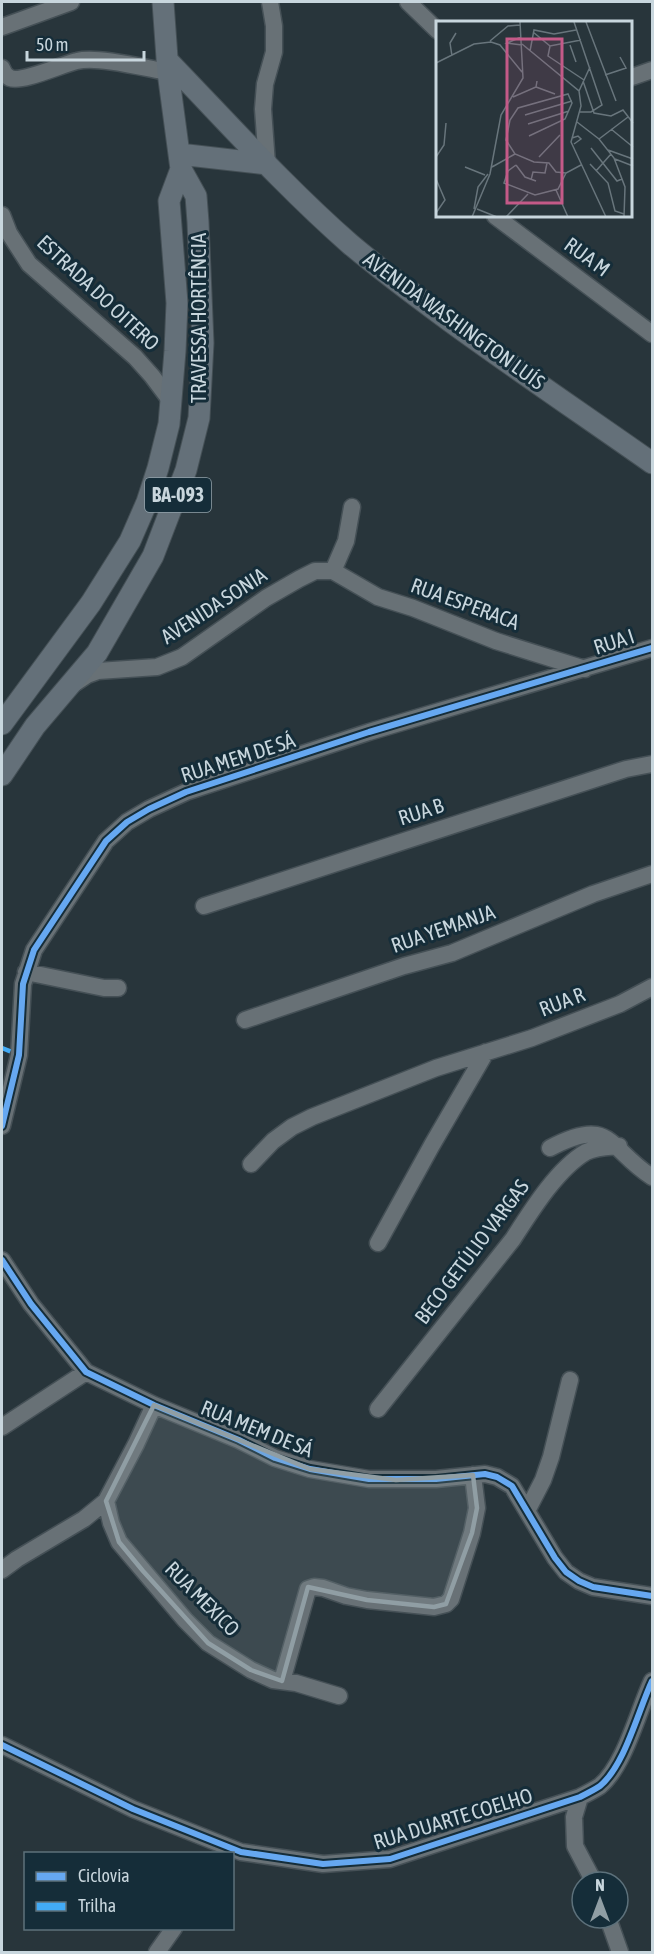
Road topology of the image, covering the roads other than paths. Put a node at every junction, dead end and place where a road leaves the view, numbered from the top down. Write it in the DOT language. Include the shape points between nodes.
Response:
graph roads {
  1 [pos="71,2"];
  2 [pos="163,2"];
  3 [pos="270,2"];
  4 [pos="408,2"];
  5 [pos="2,27"];
  6 [pos="436,29"];
  7 [pos="168,66"];
  8 [pos="2,68"];
  9 [pos="652,70"];
  10 [pos="633,77"];
  11 [pos="180,161"];
  12 [pos="267,164"];
  13 [pos="2,215"];
  14 [pos="498,218"];
  15 [pos="652,334"];
  16 [pos="170,400"];
  17 [pos="652,463"];
  18 [pos="352,507"];
  19 [pos="333,571"];
  20 [pos="652,648"];
  21 [pos="586,669"];
  22 [pos="2,724"];
  23 [pos="35,726"];
  24 [pos="652,764"];
  25 [pos="2,775"];
  26 [pos="652,874"];
  27 [pos="204,906"];
  28 [pos="26,972"];
  29 [pos="652,987"];
  30 [pos="118,988"];
  31 [pos="245,1020"];
  32 [pos="486,1052"];
  33 [pos="2,1126"];
  34 [pos="619,1146"];
  35 [pos="550,1148"];
  36 [pos="251,1164"];
  37 [pos="652,1176"];
  38 [pos="378,1244"];
  39 [pos="2,1260"];
  40 [pos="86,1372"];
  41 [pos="570,1380"];
  42 [pos="154,1405"];
  43 [pos="378,1409"];
  44 [pos="2,1427"];
  45 [pos="473,1475"];
  46 [pos="106,1501"];
  47 [pos="527,1511"];
  48 [pos="2,1570"];
  49 [pos="652,1596"];
  50 [pos="282,1681"];
  51 [pos="652,1682"];
  52 [pos="339,1696"];
  53 [pos="2,1745"];
  54 [pos="580,1797"];
  55 [pos="230,1852"];
  56 [pos="237,1855"];
  57 [pos="588,1870"];
  58 [pos="173,1930"];
  59 [pos="612,1930"];
  60 [pos="157,1953"];
  61 [pos="620,1953"];
  1 -- 5 [label="street"];
  2 -- 7 [label="main road, TRAVESSA HORTÊNCIA / BA-093"];
  3 -- 12 [label="street" via="274,52 263,109"];
  4 -- 6 [label="street"];
  7 -- 8 [label="street" via="89,58 20,79 10,78"];
  7 -- 11 [label="main road, TRAVESSA HORTÊNCIA / BA-093"];
  7 -- 12 [label="main road, AVENIDA WASHINGTON LUÍS"];
  9 -- 10 [label="street"];
  11 -- 12 [label="main road"];
  11 -- 16 [label="main road, TRAVESSA HORTÊNCIA / BA-093" via="169,201 177,303"];
  11 -- 23 [label="main road, TRAVESSA HORTÊNCIA / BA-093" via="196,196 203,343 199,418 186,470 153,556 97,653"];
  12 -- 17 [label="main road, AVENIDA WASHINGTON LUÍS" via="352,245 420,299"];
  13 -- 16 [label="street, ESTRADA DO OITERO" via="29,264 135,357"];
  14 -- 15 [label="street, RUA M"];
  16 -- 22 [label="main road, TRAVESSA HORTÊNCIA / BA-093" via="164,447 130,541 85,612"];
  18 -- 19 [label="street" via="346,541"];
  19 -- 21 [label="street, RUA ESPERACA" via="378,597"];
  19 -- 23 [label="street, AVENIDA SONIA" via="315,571 299,579 182,657 158,667 87,675"];
  20 -- 21 [label="street, RUA I"];
  21 -- 28 [label="street, RUA MEM DE SÁ" via="369,732 186,792 149,809 106,841 34,950"];
  23 -- 25 [label="main road, TRAVESSA HORTÊNCIA / BA-093"];
  24 -- 27 [label="street, RUA B" via="626,769"];
  26 -- 31 [label="street, RUA YEMANJA" via="593,894 452,953"];
  28 -- 30 [label="street"];
  28 -- 33 [label="street, RUA MEM DE SÁ" via="20,1007 19,1055"];
  29 -- 32 [label="street, RUA R" via="609,1008"];
  32 -- 36 [label="street" via="312,1117 273,1141"];
  32 -- 38 [label="street"];
  34 -- 35 [label="street" via="590,1134"];
  34 -- 37 [label="street"];
  34 -- 43 [label="street, BECO GETÚLIO VARGAS" via="587,1152 552,1184"];
  39 -- 40 [label="street, RUA MEM DE SÁ" via="31,1304"];
  40 -- 42 [label="street, RUA MEM DE SÁ"];
  40 -- 44 [label="street"];
  41 -- 47 [label="street" via="551,1457"];
  42 -- 45 [label="street, RUA MEM DE SÁ" via="275,1458 310,1469 387,1480"];
  42 -- 46 [label="street"];
  45 -- 47 [label="street, RUA MEM DE SÁ" via="505,1480"];
  45 -- 50 [label="street" via="477,1508 451,1599 434,1607 367,1600 323,1588 308,1589"];
  46 -- 48 [label="street"];
  46 -- 50 [label="street, RUA MEXICO" via="119,1542 195,1631 251,1670"];
  47 -- 49 [label="street, RUA MEM DE SÁ" via="555,1558 579,1581 593,1587"];
  50 -- 52 [label="street, RUA MEXICO"];
  51 -- 54 [label="street, RUA DUARTE COELHO" via="613,1771"];
  53 -- 55 [label="street, RUA DUARTE COELHO"];
  54 -- 56 [label="street, RUA DUARTE COELHO" via="390,1859 323,1864"];
  54 -- 57 [label="street" via="574,1817 575,1846"];
  58 -- 60 [label="street"];
  59 -- 61 [label="street"];
}
